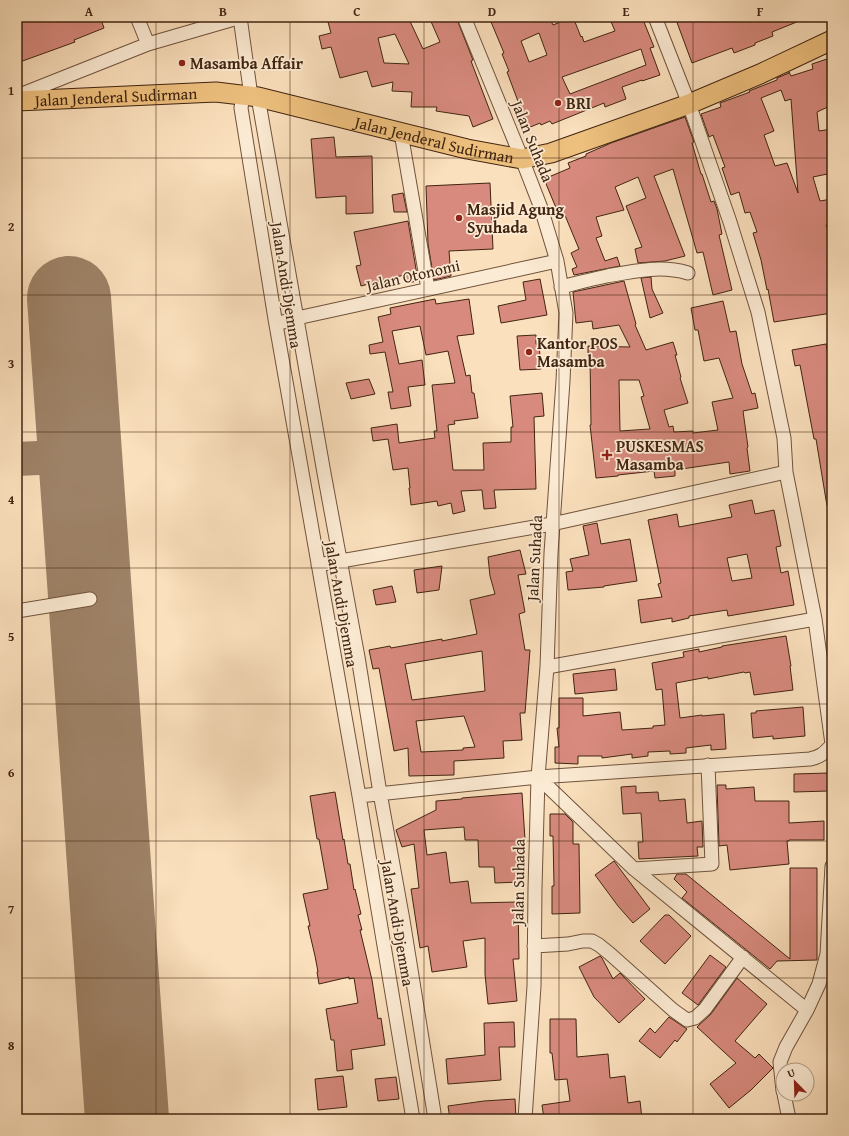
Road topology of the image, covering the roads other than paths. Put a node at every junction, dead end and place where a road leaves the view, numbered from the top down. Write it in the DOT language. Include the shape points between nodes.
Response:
graph roads {
  1 [pos="137,17"];
  2 [pos="241,17"];
  3 [pos="464,17"];
  4 [pos="655,17"];
  5 [pos="832,40"];
  6 [pos="148,44"];
  7 [pos="17,96"];
  8 [pos="250,96"];
  9 [pos="17,101"];
  10 [pos="689,104"];
  11 [pos="401,132"];
  12 [pos="522,159"];
  13 [pos="557,261"];
  14 [pos="688,273"];
  15 [pos="561,287"];
  16 [pos="428,289"];
  17 [pos="297,318"];
  18 [pos="276,324"];
  19 [pos="786,472"];
  20 [pos="552,524"];
  21 [pos="340,561"];
  22 [pos="318,565"];
  23 [pos="90,599"];
  24 [pos="17,611"];
  25 [pos="815,618"];
  26 [pos="547,667"];
  27 [pos="832,744"];
  28 [pos="708,765"];
  29 [pos="538,777"];
  30 [pos="380,793"];
  31 [pos="359,796"];
  32 [pos="832,866"];
  33 [pos="634,869"];
  34 [pos="534,946"];
  35 [pos="829,954"];
  36 [pos="742,957"];
  37 [pos="807,1010"];
  38 [pos="780,1062"];
  39 [pos="431,1096"];
  40 [pos="411,1101"];
  41 [pos="786,1102"];
  42 [pos="414,1119"];
  43 [pos="435,1119"];
  44 [pos="525,1119"];
  45 [pos="790,1119"];
  1 -- 6 [label="street"];
  2 -- 6 [label="street"];
  2 -- 8 [label="street"];
  3 -- 12 [label="street, Jalan Suhada"];
  4 -- 10 [label="street"];
  5 -- 10 [label="highway, Jalan Jenderal Sudirman"];
  6 -- 7 [label="street"];
  8 -- 9 [label="highway, Jalan Jenderal Sudirman" via="216,92"];
  8 -- 11 [label="highway, Jalan Jenderal Sudirman"];
  8 -- 17 [label="street, Jalan Andi Djemma"];
  8 -- 18 [label="street, Jalan Andi Djemma" via="240,108"];
  10 -- 12 [label="highway, Jalan Jenderal Sudirman" via="551,153"];
  10 -- 19 [label="street" via="758,312 784,438"];
  11 -- 12 [label="highway, Jalan Jenderal Sudirman" via="467,149"];
  11 -- 16 [label="street"];
  12 -- 13 [label="street, Jalan Suhada" via="541,208"];
  13 -- 15 [label="street, Jalan Suhada"];
  13 -- 16 [label="street, Jalan Otonomi"];
  14 -- 15 [label="street" via="678,270 627,272"];
  15 -- 20 [label="street, Jalan Suhada" via="566,313"];
  16 -- 17 [label="street, Jalan Otonomi"];
  17 -- 18 [label="street, Jalan Otonomi"];
  17 -- 21 [label="street, Jalan Andi Djemma"];
  18 -- 22 [label="street, Jalan Andi Djemma"];
  19 -- 20 [label="street"];
  19 -- 25 [label="street"];
  20 -- 21 [label="street"];
  20 -- 26 [label="street, Jalan Suhada"];
  21 -- 22 [label="street"];
  21 -- 30 [label="street, Jalan Andi Djemma"];
  22 -- 31 [label="street, Jalan Andi Djemma"];
  23 -- 24 [label="street"];
  25 -- 26 [label="street"];
  25 -- 27 [label="street"];
  26 -- 29 [label="street, Jalan Suhada"];
  27 -- 28 [label="street" via="818,758"];
  28 -- 29 [label="street"];
  28 -- 33 [label="street" via="712,864"];
  29 -- 30 [label="street"];
  29 -- 33 [label="street"];
  29 -- 34 [label="street, Jalan Suhada"];
  30 -- 31 [label="street"];
  30 -- 39 [label="street, Jalan Andi Djemma"];
  31 -- 40 [label="street, Jalan Andi Djemma"];
  32 -- 35 [label="street"];
  33 -- 36 [label="street"];
  34 -- 36 [label="street" via="583,941 599,945 687,1020 695,1018 705,1009"];
  34 -- 44 [label="street, Jalan Suhada" via="534,986"];
  35 -- 37 [label="street"];
  36 -- 37 [label="street"];
  37 -- 38 [label="street"];
  39 -- 40 [label="street"];
  39 -- 43 [label="street, Jalan Andi Djemma"];
  40 -- 42 [label="street, Jalan Andi Djemma"];
  41 -- 45 [label="street"];
}
